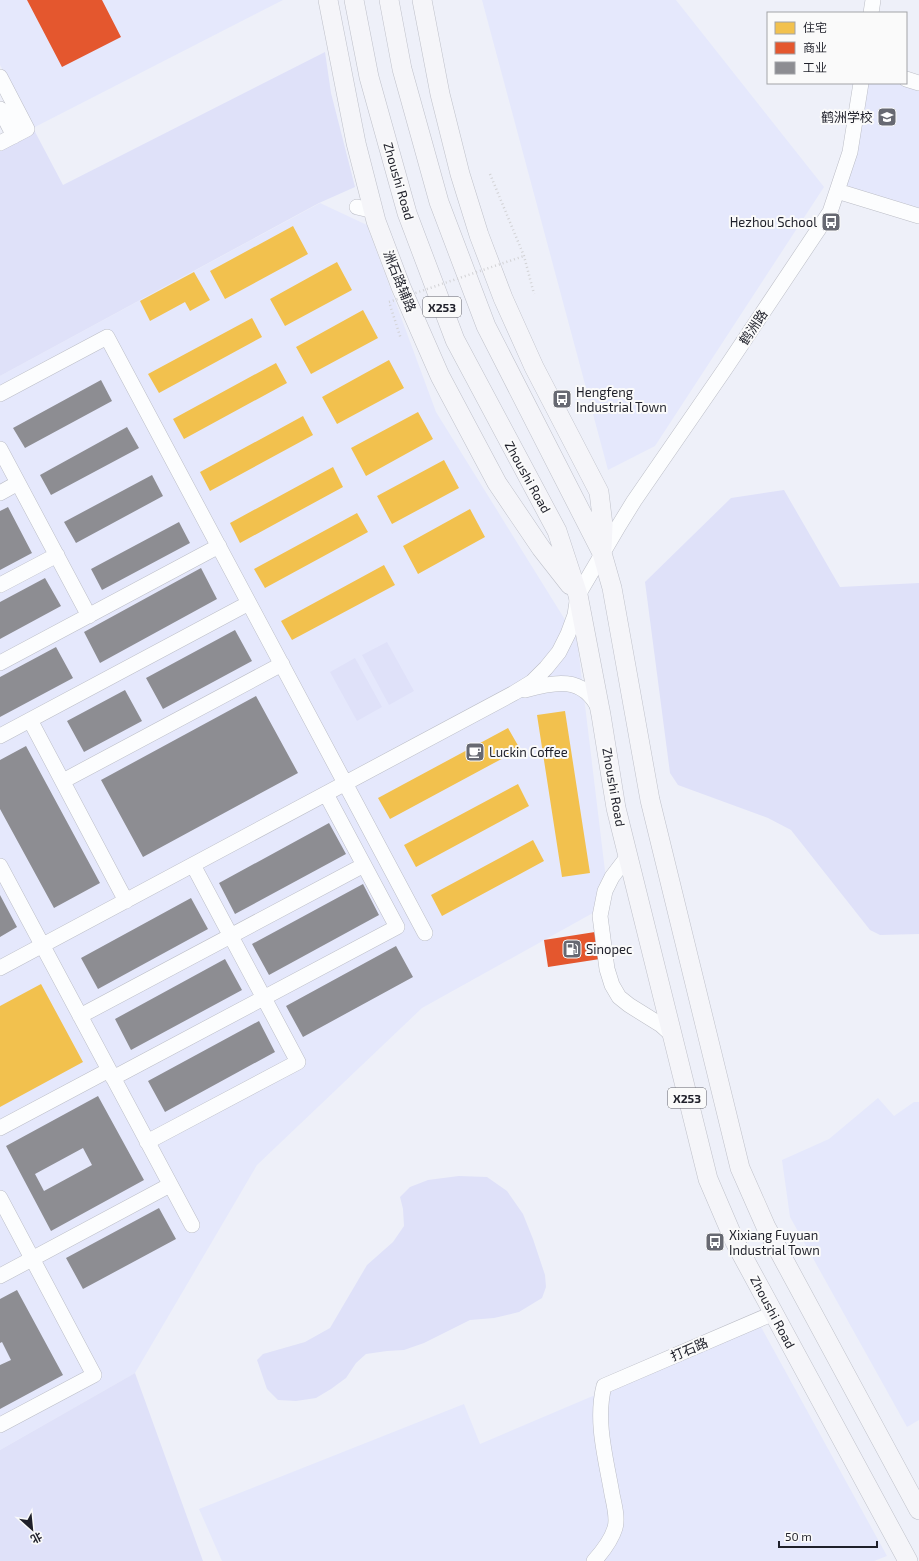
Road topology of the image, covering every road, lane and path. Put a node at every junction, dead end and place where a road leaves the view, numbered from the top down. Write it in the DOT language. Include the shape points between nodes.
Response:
graph roads {
  1 [pos="328,0"];
  2 [pos="354,0"];
  3 [pos="389,0"];
  4 [pos="422,0"];
  5 [pos="873,0"];
  6 [pos="871,12"];
  7 [pos="0,77"];
  8 [pos="907,79"];
  9 [pos="919,83"];
  10 [pos="861,84"];
  11 [pos="0,109"];
  12 [pos="21,133"];
  13 [pos="0,143"];
  14 [pos="490,174"];
  15 [pos="837,191"];
  16 [pos="919,216"];
  17 [pos="524,256"];
  18 [pos="534,294"];
  19 [pos="389,302"];
  20 [pos="486,326"];
  21 [pos="0,394"];
  22 [pos="556,411"];
  23 [pos="0,449"];
  24 [pos="18,483"];
  25 [pos="0,493"];
  26 [pos="219,546"];
  27 [pos="602,552"];
  28 [pos="57,555"];
  29 [pos="0,585"];
  30 [pos="578,595"];
  31 [pos="249,603"];
  32 [pos="89,616"];
  33 [pos="0,663"];
  34 [pos="282,664"];
  35 [pos="514,693"];
  36 [pos="601,715"];
  37 [pos="30,720"];
  38 [pos="0,736"];
  39 [pos="63,781"];
  40 [pos="346,784"];
  41 [pos="326,794"];
  42 [pos="628,856"];
  43 [pos="193,865"];
  44 [pos="364,865"];
  45 [pos="0,866"];
  46 [pos="126,901"];
  47 [pos="426,933"];
  48 [pos="230,936"];
  49 [pos="42,946"];
  50 [pos="0,968"];
  51 [pos="264,998"];
  52 [pos="80,1016"];
  53 [pos="672,1034"];
  54 [pos="111,1074"];
  55 [pos="0,1128"];
  56 [pos="147,1142"];
  57 [pos="170,1185"];
  58 [pos="0,1198"];
  59 [pos="192,1225"];
  60 [pos="32,1259"];
  61 [pos="0,1276"];
  62 [pos="774,1313"];
  63 [pos="0,1425"];
  64 [pos="919,1510"];
  65 [pos="919,1556"];
  66 [pos="594,1561"];
  67 [pos="908,1561"];
  1 -- 30 [label="main road, 洲石路辅路" via="356,143 365,209 440,376 497,483 540,548"];
  2 -- 30 [label="main road, Zhoushi Road / X253" via="369,77 407,213 455,340 557,531"];
  3 -- 20 [label="main road, X253" via="402,69 440,202"];
  4 -- 22 [label="main road" via="440,94 472,212 503,298"];
  5 -- 6 [label="street"];
  7 -- 12 [label="street"];
  8 -- 9 [label="street"];
  10 -- 15 [label="street, 鹤洲路" via="850,152"];
  11 -- 12 [label="street"];
  12 -- 13 [label="street"];
  14 -- 17 [label="path"];
  15 -- 16 [label="street"];
  15 -- 27 [label="street, 鹤洲路" via="830,212"];
  17 -- 18 [label="path"];
  17 -- 19 [label="path, bridge"];
  20 -- 22 [label="main road"];
  20 -- 27 [label="main road, X253"];
  21 -- 26 [label="street" via="107,337"];
  22 -- 27 [label="main road" via="599,492 603,525"];
  23 -- 24 [label="street"];
  24 -- 25 [label="street"];
  24 -- 28 [label="street"];
  26 -- 31 [label="street"];
  26 -- 32 [label="street"];
  27 -- 30 [label="street, 鹤洲路"];
  27 -- 64 [label="main road, X253" via="612,588 650,800 740,1168 766,1227"];
  28 -- 29 [label="street"];
  28 -- 32 [label="street"];
  30 -- 35 [label="street, 鹤洲路" via="573,621 558,652 532,682"];
  30 -- 36 [label="main road, Zhoushi Road / X253"];
  31 -- 34 [label="street"];
  31 -- 37 [label="street"];
  32 -- 33 [label="street"];
  34 -- 39 [label="street"];
  34 -- 40 [label="street"];
  35 -- 36 [label="street" via="558,682 572,684 585,691 595,702"];
  35 -- 40 [label="street"];
  36 -- 42 [label="main road, Zhoushi Road / X253" via="616,808"];
  37 -- 38 [label="street"];
  37 -- 39 [label="street"];
  39 -- 46 [label="street"];
  40 -- 41 [label="street"];
  40 -- 47 [label="street"];
  41 -- 43 [label="street"];
  41 -- 44 [label="street"];
  42 -- 53 [label="main road, Zhoushi Road / X253"];
  42 -- 53 [label="street" via="605,891 600,916 607,969 619,997"];
  43 -- 46 [label="street"];
  43 -- 48 [label="street"];
  44 -- 48 [label="street"];
  44 -- 51 [label="street" via="397,927"];
  45 -- 49 [label="street"];
  46 -- 49 [label="street"];
  48 -- 51 [label="street"];
  48 -- 52 [label="street"];
  49 -- 50 [label="street"];
  49 -- 52 [label="street"];
  51 -- 54 [label="street"];
  51 -- 56 [label="street" via="298,1062"];
  52 -- 54 [label="street"];
  53 -- 62 [label="main road, Zhoushi Road / X253" via="708,1180 735,1242"];
  54 -- 55 [label="street"];
  54 -- 56 [label="street"];
  56 -- 57 [label="street"];
  57 -- 59 [label="street"];
  57 -- 60 [label="street"];
  58 -- 60 [label="street"];
  60 -- 61 [label="street"];
  60 -- 63 [label="street" via="94,1375"];
  62 -- 66 [label="street, 打石路" via="604,1386 600,1420 616,1526 603,1551"];
  62 -- 67 [label="main road, Zhoushi Road / X253"];
  65 -- 67 [label="street"];
}
